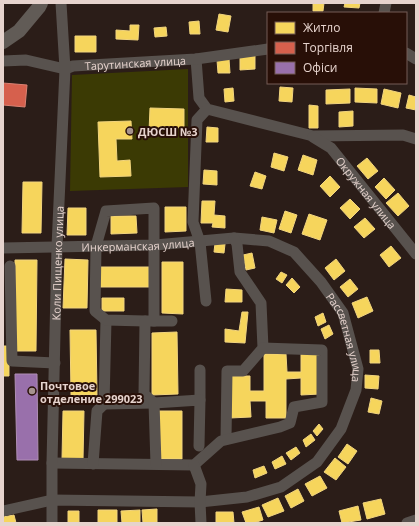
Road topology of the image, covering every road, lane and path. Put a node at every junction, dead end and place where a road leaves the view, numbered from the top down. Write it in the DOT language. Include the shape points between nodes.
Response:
graph roads {
  1 [pos="41,3"];
  2 [pos="61,3"];
  3 [pos="3,42"];
  4 [pos="267,49"];
  5 [pos="407,54"];
  6 [pos="196,59"];
  7 [pos="416,59"];
  8 [pos="3,61"];
  9 [pos="65,69"];
  10 [pos="207,109"];
  11 [pos="313,136"];
  12 [pos="416,139"];
  13 [pos="234,238"];
  14 [pos="200,242"];
  15 [pos="155,245"];
  16 [pos="96,246"];
  17 [pos="58,247"];
  18 [pos="3,248"];
  19 [pos="416,254"];
  20 [pos="10,266"];
  21 [pos="206,302"];
  22 [pos="106,320"];
  23 [pos="150,321"];
  24 [pos="172,321"];
  25 [pos="263,348"];
  26 [pos="55,363"];
  27 [pos="200,370"];
  28 [pos="200,400"];
  29 [pos="154,403"];
  30 [pos="104,404"];
  31 [pos="226,440"];
  32 [pos="199,446"];
  33 [pos="52,463"];
  34 [pos="93,464"];
  35 [pos="156,464"];
  36 [pos="194,464"];
  37 [pos="52,500"];
  38 [pos="200,502"];
  39 [pos="3,511"];
  40 [pos="416,520"];
  41 [pos="52,523"];
  42 [pos="201,523"];
  43 [pos="407,523"];
  1 -- 3 [label="main road" via="19,31"];
  2 -- 9 [label="street, Коли Пищенко улица"];
  4 -- 6 [label="street, Тарутинская улица"];
  5 -- 7 [label="street"];
  6 -- 9 [label="street, Тарутинская улица" via="73,66"];
  6 -- 10 [label="street" via="199,98"];
  8 -- 9 [label="street, Тарутинская улица" via="26,60"];
  9 -- 17 [label="street, Коли Пищенко улица"];
  10 -- 11 [label="street"];
  10 -- 14 [label="street" via="197,120 193,222"];
  11 -- 12 [label="street" via="403,135"];
  11 -- 19 [label="street, Окружная улица" via="331,148"];
  13 -- 14 [label="street, Рассветная улица"];
  13 -- 25 [label="street" via="240,272 261,303"];
  13 -- 38 [label="street, Рассветная улица" via="269,241 294,252 321,282 343,313 358,369 356,390 341,429 317,462 280,488 247,497"];
  14 -- 15 [label="street, Инкерманская улица"];
  14 -- 21 [label="street"];
  15 -- 16 [label="street, Инкерманская улица"];
  15 -- 16 [label="street" via="154,208 106,211"];
  15 -- 23 [label="street"];
  16 -- 17 [label="street, Инкерманская улица"];
  16 -- 22 [label="street" via="95,311"];
  17 -- 18 [label="street, Инкерманская улица"];
  17 -- 26 [label="street, Коли Пищенко улица"];
  20 -- 26 [label="street" via="12,361"];
  22 -- 23 [label="street"];
  22 -- 30 [label="street"];
  23 -- 24 [label="street"];
  23 -- 29 [label="street" via="144,394"];
  25 -- 31 [label="street" via="243,371 227,371"];
  25 -- 31 [label="street" via="322,350 322,402 294,407 290,423 280,427"];
  26 -- 33 [label="street, Коли Пищенко улица"];
  27 -- 28 [label="street"];
  28 -- 29 [label="street"];
  28 -- 32 [label="street"];
  29 -- 30 [label="street"];
  29 -- 35 [label="street"];
  30 -- 34 [label="street" via="96,411"];
  31 -- 36 [label="street"];
  33 -- 34 [label="street"];
  33 -- 37 [label="street, Коли Пищенко улица"];
  34 -- 35 [label="street"];
  35 -- 36 [label="street"];
  36 -- 38 [label="street" via="201,484"];
  37 -- 38 [label="street, Рассветная улица"];
  37 -- 39 [label="street, Рассветная улица"];
  37 -- 41 [label="street, Коли Пищенко улица"];
  38 -- 42 [label="street"];
  40 -- 43 [label="street"];
}
